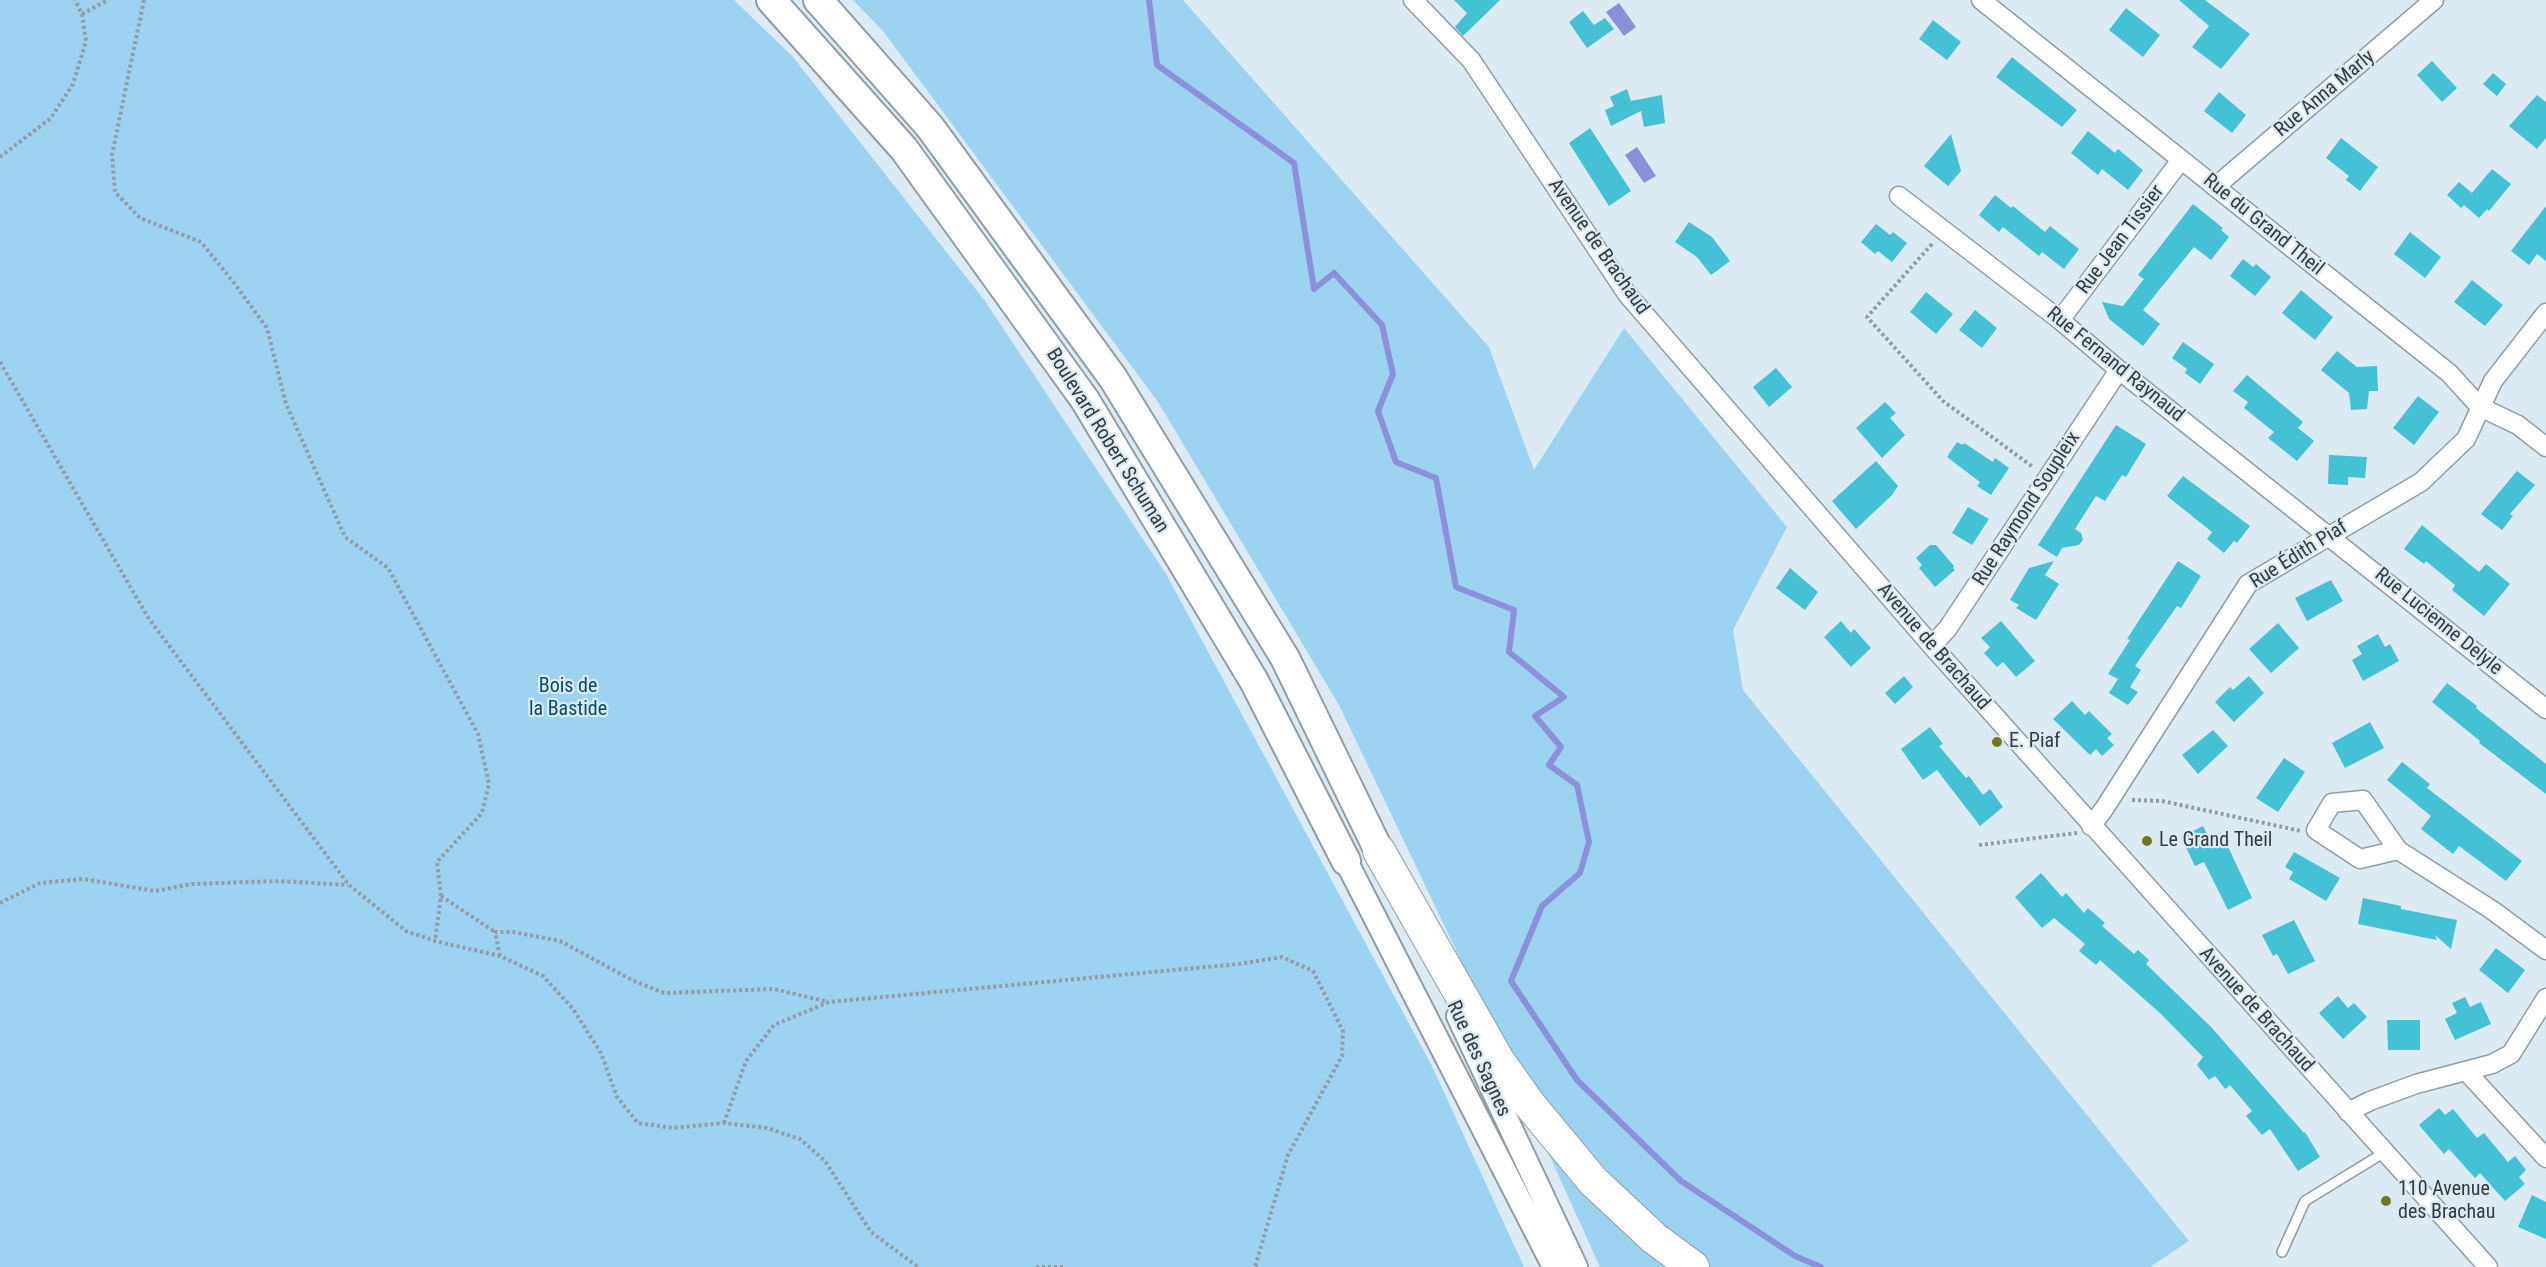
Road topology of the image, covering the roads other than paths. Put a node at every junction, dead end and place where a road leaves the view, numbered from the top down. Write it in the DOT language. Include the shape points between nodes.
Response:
graph roads {
  1 [pos="771,0"];
  2 [pos="818,0"];
  3 [pos="1413,0"];
  4 [pos="1981,0"];
  5 [pos="2433,0"];
  6 [pos="2181,160"];
  7 [pos="2215,186"];
  8 [pos="1899,196"];
  9 [pos="2546,313"];
  10 [pos="2060,320"];
  11 [pos="2119,370"];
  12 [pos="2480,407"];
  13 [pos="2546,447"];
  14 [pos="2329,535"];
  15 [pos="1932,646"];
  16 [pos="2546,709"];
  17 [pos="2091,826"];
  18 [pos="1379,850"];
  19 [pos="2398,850"];
  20 [pos="1346,861"];
  21 [pos="2546,950"];
  22 [pos="2546,998"];
  23 [pos="2466,1071"];
  24 [pos="2348,1112"];
  25 [pos="2385,1152"];
  26 [pos="2546,1158"];
  27 [pos="2282,1252"];
  28 [pos="1554,1267"];
  29 [pos="1576,1267"];
  30 [pos="1693,1267"];
  31 [pos="2488,1267"];
  1 -- 20 [label="main road, Boulevard Robert Schuman" via="904,148 1085,400 1254,681"];
  2 -- 18 [label="main road, Boulevard Robert Schuman" via="930,127 1113,378 1285,658"];
  3 -- 15 [label="street, Avenue de Brachaud" via="1471,60 1627,294"];
  4 -- 6 [label="street, Rue du Grand Theil"];
  5 -- 7 [label="street, Rue Anna Marly"];
  6 -- 7 [label="street, Rue du Grand Theil"];
  6 -- 10 [label="street, Rue Jean Tissier"];
  7 -- 12 [label="street, Rue du Grand Theil" via="2449,373"];
  8 -- 10 [label="street, Rue Fernand Raynaud"];
  9 -- 12 [label="street" via="2493,381"];
  10 -- 11 [label="street, Rue Fernand Raynaud"];
  11 -- 14 [label="street, Rue Fernand Raynaud"];
  11 -- 15 [label="street, Rue Raymond Soupleix" via="1948,628"];
  12 -- 13 [label="street, Rue du Grand Theil" via="2518,425"];
  12 -- 14 [label="street, Rue Édith Piaf" via="2466,440 2421,482"];
  14 -- 16 [label="street, Rue Lucienne Delyle"];
  14 -- 17 [label="street, Rue Édith Piaf" via="2248,584"];
  15 -- 17 [label="street, Avenue de Brachaud"];
  17 -- 24 [label="street, Avenue de Brachaud"];
  18 -- 29 [label="street, Rue des Sagnes"];
  18 -- 30 [label="highway" via="1497,1060 1530,1106 1593,1181 1654,1238"];
  19 -- 19 [label="street" via="2360,859 2316,830 2332,804 2363,800"];
  19 -- 21 [label="street"];
  20 -- 28 [label="street, Rue des Sagnes"];
  22 -- 23 [label="street" via="2511,1054"];
  23 -- 24 [label="street" via="2416,1084"];
  23 -- 26 [label="street"];
  24 -- 25 [label="street, Avenue de Brachaud"];
  25 -- 27 [label="lane" via="2306,1201"];
  25 -- 31 [label="street, Avenue de Brachaud"];
}
